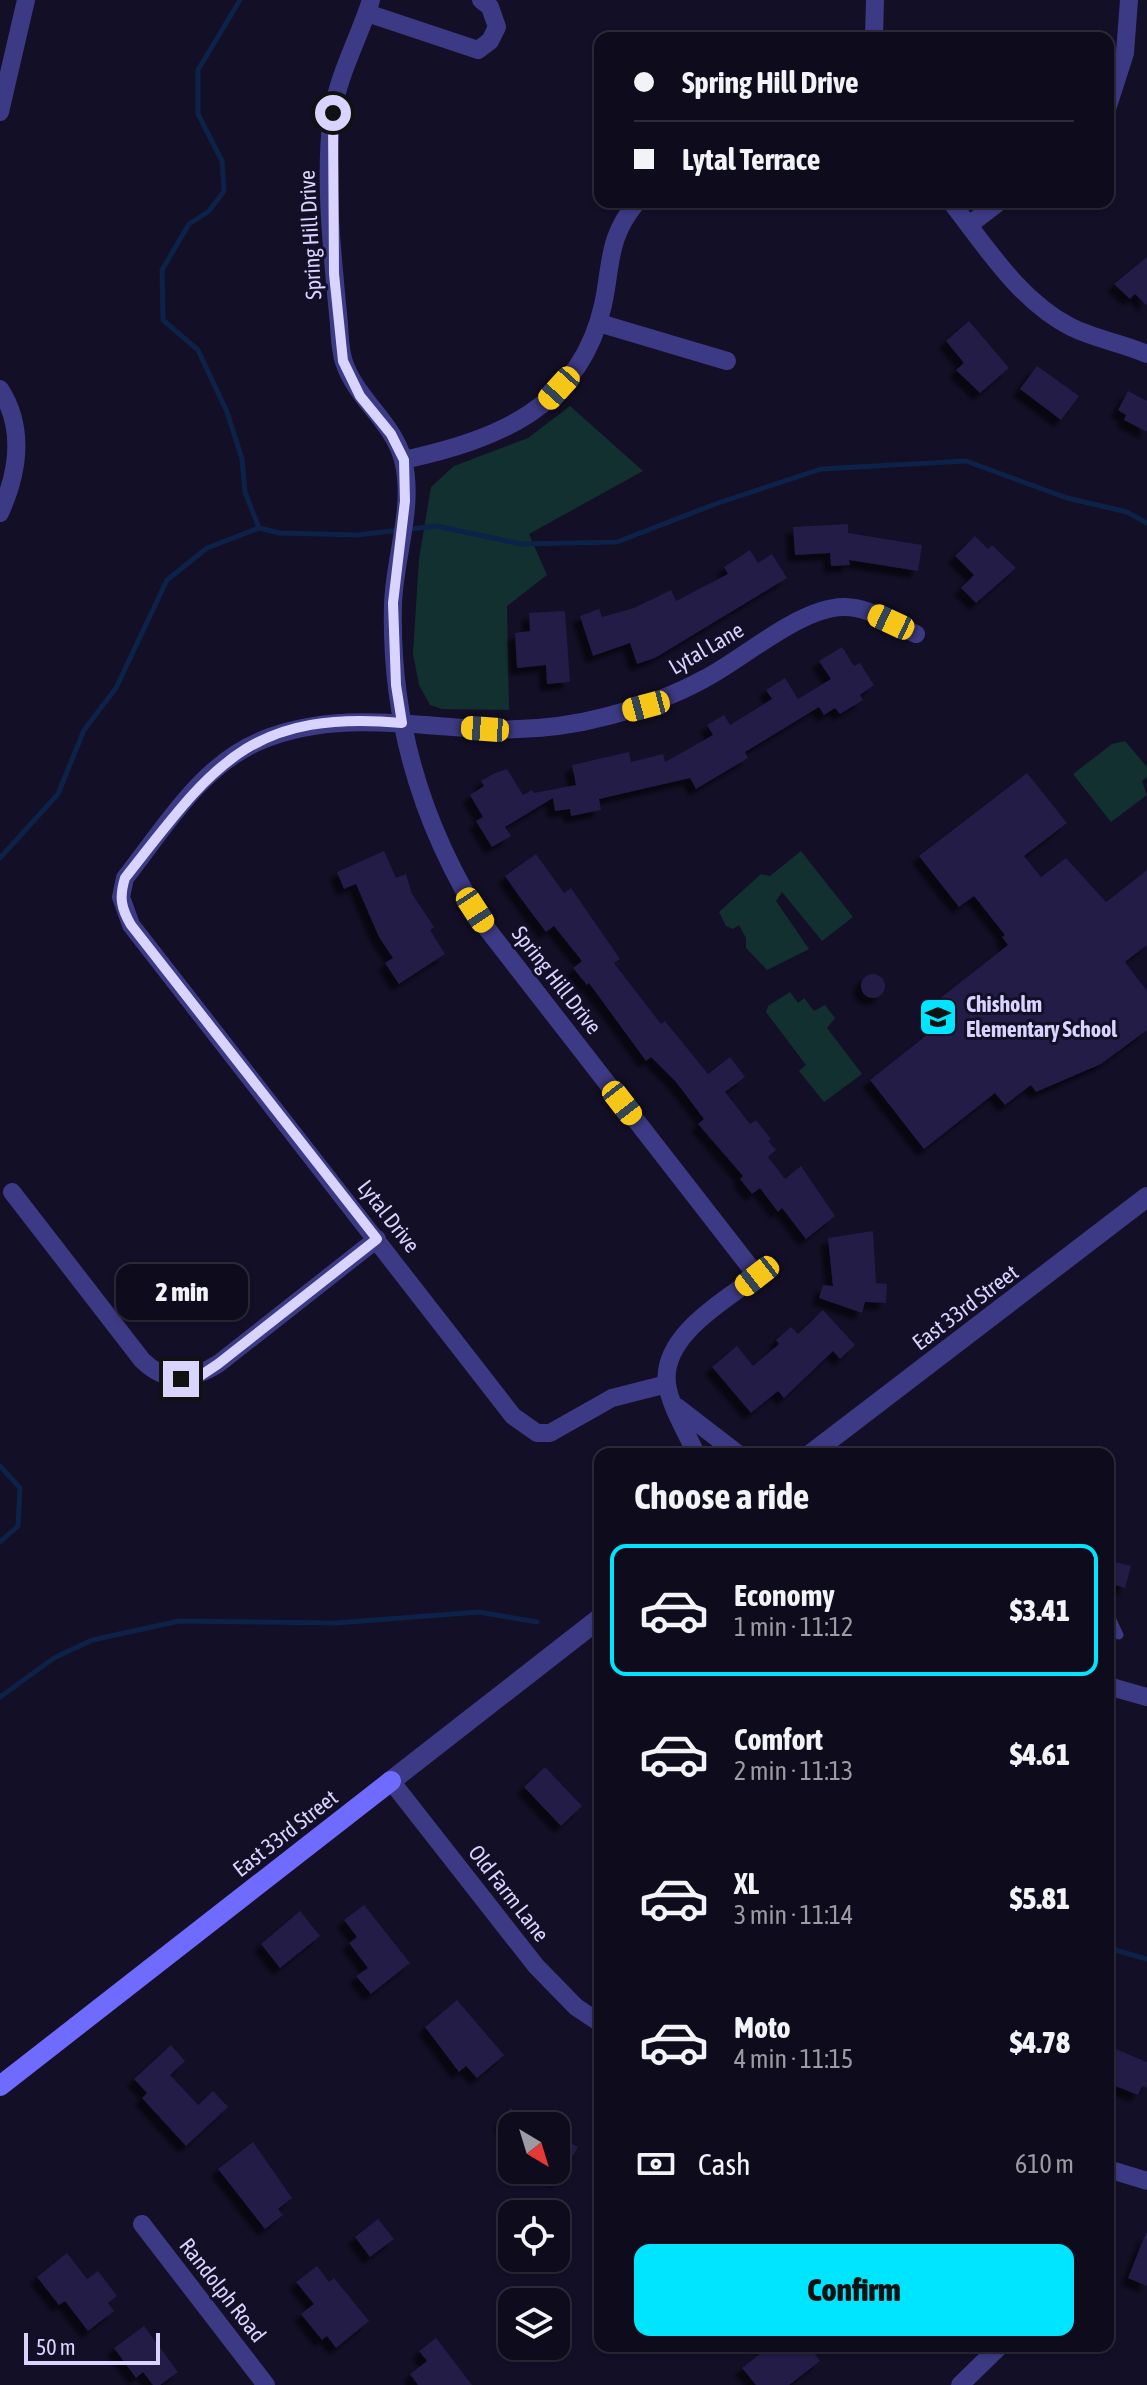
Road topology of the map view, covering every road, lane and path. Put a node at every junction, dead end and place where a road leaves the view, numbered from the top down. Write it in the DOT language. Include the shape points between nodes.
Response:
graph roads {
  1 [pos="26,0"];
  2 [pos="481,0"];
  3 [pos="875,0"];
  4 [pos="1129,0"];
  5 [pos="369,6"];
  6 [pos="874,32"];
  7 [pos="1114,87"];
  8 [pos="0,112"];
  9 [pos="632,208"];
  10 [pos="956,208"];
  11 [pos="991,208"];
  12 [pos="969,225"];
  13 [pos="599,323"];
  14 [pos="1147,354"];
  15 [pos="727,361"];
  16 [pos="0,389"];
  17 [pos="404,460"];
  18 [pos="0,513"];
  19 [pos="916,634"];
  20 [pos="402,723"];
  21 [pos="122,910"];
  22 [pos="12,1192"];
  23 [pos="1147,1197"];
  24 [pos="377,1239"];
  25 [pos="667,1384"];
  26 [pos="677,1407"];
  27 [pos="694,1448"];
  28 [pos="730,1448"];
  29 [pos="819,1448"];
  30 [pos="594,1623"];
  31 [pos="1114,1624"];
  32 [pos="1119,1635"];
  33 [pos="1114,1688"];
  34 [pos="1147,1697"];
  35 [pos="391,1781"];
  36 [pos="594,2019"];
  37 [pos="0,2086"];
  38 [pos="1114,2171"];
  39 [pos="1147,2181"];
  40 [pos="142,2224"];
  41 [pos="994,2352"];
  42 [pos="266,2385"];
  43 [pos="960,2385"];
  1 -- 8 [label="street"];
  2 -- 5 [label="street" via="490,7 497,27 478,50"];
  3 -- 6 [label="street"];
  4 -- 7 [label="street" via="1125,53"];
  5 -- 17 [label="street, Spring Hill Drive" via="333,113 334,274 343,361"];
  9 -- 13 [label="street" via="610,249"];
  10 -- 12 [label="street"];
  11 -- 12 [label="street"];
  12 -- 14 [label="street" via="1019,288 1048,313 1071,327"];
  13 -- 15 [label="street"];
  13 -- 17 [label="street" via="573,372 544,404 506,430"];
  16 -- 18 [label="street" via="16,425 17,452"];
  17 -- 20 [label="street, Spring Hill Drive" via="405,501 393,603"];
  19 -- 20 [label="street, Lytal Lane" via="866,611 832,608 790,626 677,693 617,714 544,728"];
  20 -- 21 [label="street, Lytal Lane" via="304,726 263,739 230,758 204,779 125,878"];
  20 -- 25 [label="street, Spring Hill Drive" via="434,835 461,889 757,1276 687,1332 669,1365"];
  21 -- 24 [label="street, Lytal Drive"];
  22 -- 24 [label="street" via="142,1360 153,1371 181,1379 200,1376 218,1364"];
  23 -- 29 [label="street, East 33rd Street"];
  24 -- 25 [label="street, Lytal Drive" via="513,1416 537,1433 558,1431 612,1398"];
  25 -- 26 [label="street"];
  26 -- 27 [label="street"];
  26 -- 28 [label="street"];
  30 -- 35 [label="street, East 33rd Street"];
  31 -- 32 [label="lane"];
  33 -- 34 [label="street"];
  35 -- 36 [label="street, Old Farm Lane" via="536,1966"];
  35 -- 37 [label="main road, East 33rd Street"];
  38 -- 39 [label="street"];
  40 -- 42 [label="street, Randolph Road"];
  41 -- 43 [label="street"];
}
